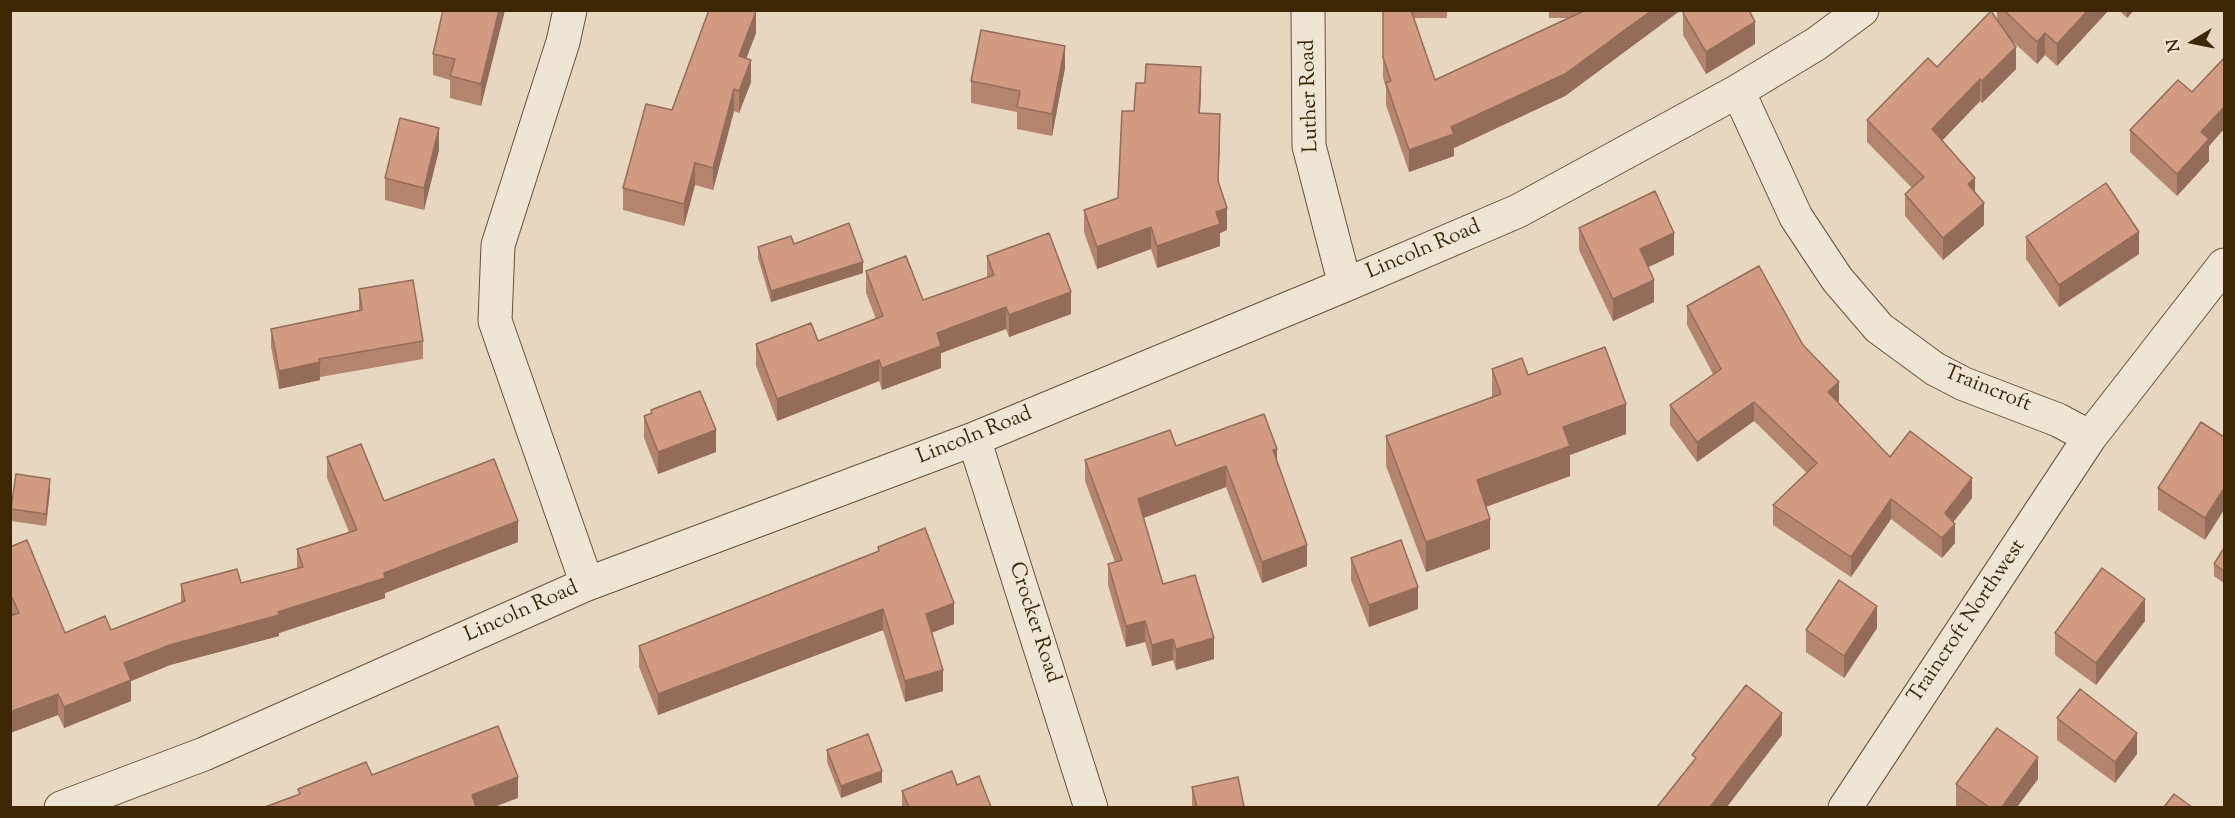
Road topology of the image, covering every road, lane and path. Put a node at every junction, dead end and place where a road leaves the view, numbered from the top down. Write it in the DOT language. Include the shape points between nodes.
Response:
graph roads {
  1 [pos="570,10"];
  2 [pos="1308,10"];
  3 [pos="1862,10"];
  4 [pos="1738,91"];
  5 [pos="2224,265"];
  6 [pos="1345,285"];
  7 [pos="2090,436"];
  8 [pos="974,439"];
  9 [pos="587,584"];
  10 [pos="61,807"];
  11 [pos="1091,807"];
  12 [pos="1845,807"];
  1 -- 9 [label="street" via="498,245 495,321"];
  2 -- 6 [label="street, Luther Road" via="1309,146"];
  3 -- 4 [label="street, Lincoln Road" via="1816,44"];
  4 -- 6 [label="street, Lincoln Road" via="1518,211"];
  4 -- 7 [label="street, Traincroft" via="1796,217 1837,279 1879,328 1935,369 1964,384 2048,415"];
  5 -- 7 [label="street"];
  6 -- 8 [label="street, Lincoln Road"];
  7 -- 12 [label="street, Traincroft Northwest"];
  8 -- 9 [label="street, Lincoln Road"];
  8 -- 11 [label="street, Crocker Road"];
  9 -- 10 [label="street, Lincoln Road" via="204,754"];
}
